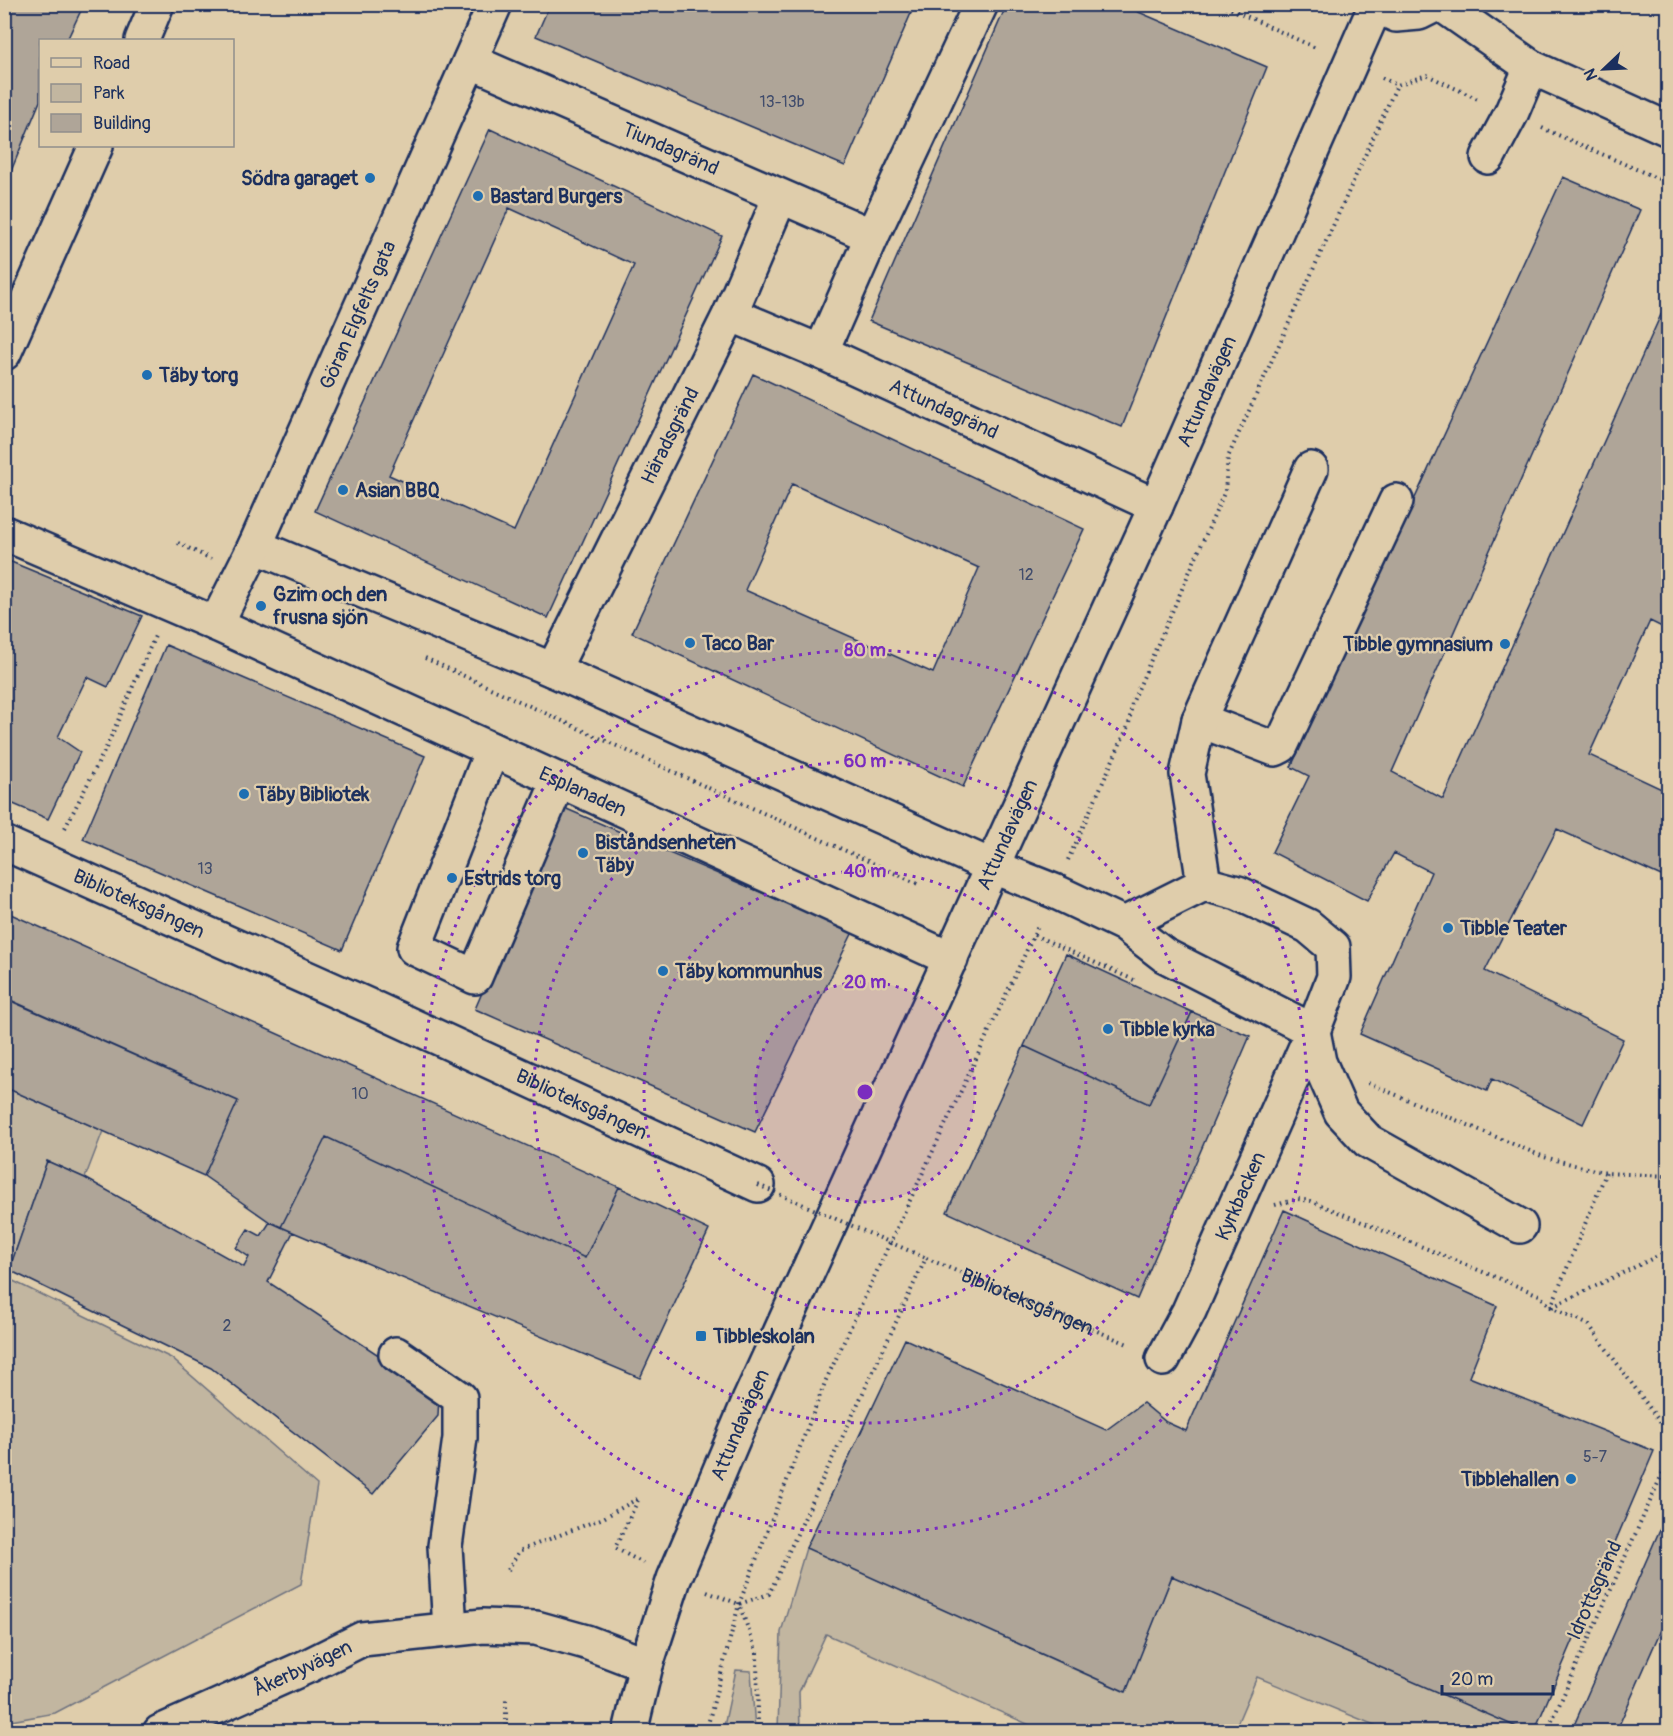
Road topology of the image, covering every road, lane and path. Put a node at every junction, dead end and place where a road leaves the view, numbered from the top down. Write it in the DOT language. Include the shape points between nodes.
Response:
graph roads {
  1 [pos="157,4"];
  2 [pos="981,4"];
  3 [pos="1221,4"];
  4 [pos="1439,4"];
  5 [pos="489,6"];
  6 [pos="1374,6"];
  7 [pos="142,39"];
  8 [pos="470,61"];
  9 [pos="1350,64"];
  10 [pos="1531,67"];
  11 [pos="1396,85"];
  12 [pos="1668,129"];
  13 [pos="96,147"];
  14 [pos="1488,157"];
  15 [pos="780,197"];
  16 [pos="872,236"];
  17 [pos="730,314"];
  18 [pos="821,352"];
  19 [pos="4,353"];
  20 [pos="1311,470"];
  21 [pos="1396,501"];
  22 [pos="1156,506"];
  23 [pos="4,533"];
  24 [pos="178,543"];
  25 [pos="255,546"];
  26 [pos="241,575"];
  27 [pos="216,624"];
  28 [pos="156,634"];
  29 [pos="420,656"];
  30 [pos="553,670"];
  31 [pos="1199,720"];
  32 [pos="492,750"];
  33 [pos="559,780"];
  34 [pos="65,828"];
  35 [pos="4,843"];
  36 [pos="991,866"];
  37 [pos="918,884"];
  38 [pos="1204,884"];
  39 [pos="1054,891"];
  40 [pos="1124,924"];
  41 [pos="951,959"];
  42 [pos="1313,1031"];
  43 [pos="1319,1062"];
  44 [pos="1606,1173"];
  45 [pos="1668,1176"];
  46 [pos="758,1185"];
  47 [pos="1268,1199"];
  48 [pos="1520,1226"];
  49 [pos="1668,1251"];
  50 [pos="926,1257"];
  51 [pos="1551,1307"];
  52 [pos="396,1354"];
  53 [pos="1163,1359"];
  54 [pos="1668,1432"];
  55 [pos="1668,1461"];
  56 [pos="615,1548"];
  57 [pos="508,1570"];
  58 [pos="739,1604"];
  59 [pos="450,1629"];
  60 [pos="646,1665"];
  61 [pos="506,1699"];
  62 [pos="160,1731"];
  63 [pos="506,1731"];
  64 [pos="630,1731"];
  65 [pos="655,1731"];
  66 [pos="706,1731"];
  67 [pos="758,1731"];
  68 [pos="1546,1731"];
  1 -- 7 [label="street"];
  2 -- 16 [label="street"];
  3 -- 9 [label="path"];
  4 -- 6 [label="street" via="1419,13 1396,15"];
  4 -- 10 [label="street"];
  5 -- 8 [label="street, Göran Elgfelts gata"];
  6 -- 9 [label="street, Attundavägen"];
  8 -- 15 [label="street, Tiundagränd"];
  8 -- 25 [label="street, Göran Elgfelts gata"];
  9 -- 22 [label="street, Attundavägen"];
  10 -- 12 [label="street"];
  10 -- 14 [label="street"];
  11 -- 39 [label="path" via="1228,457 1225,491 1132,703 1129,724"];
  13 -- 19 [label="street"];
  15 -- 16 [label="street, Tiundagränd"];
  15 -- 17 [label="street, Häradsgränd"];
  16 -- 18 [label="street"];
  17 -- 18 [label="street, Attundagränd"];
  17 -- 30 [label="street, Häradsgränd"];
  18 -- 22 [label="street, Attundagränd"];
  20 -- 31 [label="street"];
  21 -- 31 [label="street" via="1281,747 1275,749"];
  22 -- 36 [label="street, Attundavägen"];
  23 -- 27 [label="street, Esplanaden"];
  24 -- 26 [label="path"];
  25 -- 26 [label="street, Göran Elgfelts gata"];
  25 -- 30 [label="street"];
  26 -- 27 [label="street, Göran Elgfelts gata"];
  27 -- 32 [label="street, Esplanaden"];
  28 -- 34 [label="path" via="106,748"];
  29 -- 37 [label="path"];
  30 -- 36 [label="street"];
  31 -- 38 [label="street" via="1187,774"];
  32 -- 33 [label="street, Esplanaden"];
  32 -- 33 [label="street" via="414,948 475,977"];
  33 -- 41 [label="street, Esplanaden"];
  35 -- 46 [label="street, Biblioteksgången"];
  36 -- 39 [label="street"];
  36 -- 41 [label="street, Attundavägen"];
  38 -- 40 [label="street"];
  38 -- 42 [label="street, Kyrkbacken" via="1238,893 1308,926 1333,947 1334,977"];
  39 -- 40 [label="street"];
  39 -- 58 [label="path" via="826,1380"];
  40 -- 42 [label="street" via="1164,955"];
  41 -- 60 [label="street, Attundavägen" via="750,1399 674,1579"];
  42 -- 43 [label="street"];
  42 -- 53 [label="street, Kyrkbacken" via="1189,1311"];
  43 -- 44 [label="path" via="1544,1157"];
  43 -- 48 [label="street" via="1341,1112 1368,1141"];
  44 -- 45 [label="path"];
  44 -- 51 [label="path"];
  46 -- 50 [label="path, Biblioteksgången, bridge"];
  47 -- 51 [label="path" via="1276,1206 1298,1199 1311,1201 1539,1295"];
  49 -- 51 [label="path"];
  50 -- 53 [label="path, Biblioteksgången"];
  50 -- 58 [label="path" via="769,1594"];
  51 -- 54 [label="path" via="1589,1325"];
  52 -- 59 [label="street" via="460,1398 460,1437 445,1546"];
  55 -- 68 [label="path, Idrottsgränd"];
  56 -- 57 [label="path" via="639,1498 603,1518 519,1551"];
  58 -- 66 [label="path"];
  58 -- 67 [label="path" via="757,1653"];
  59 -- 60 [label="street, Åkerbyvägen" via="536,1628"];
  59 -- 62 [label="street, Åkerbyvägen" via="362,1639"];
  60 -- 64 [label="street, Attundavägen"];
  60 -- 65 [label="street, Attundavägen"];
  61 -- 63 [label="path"];
}
